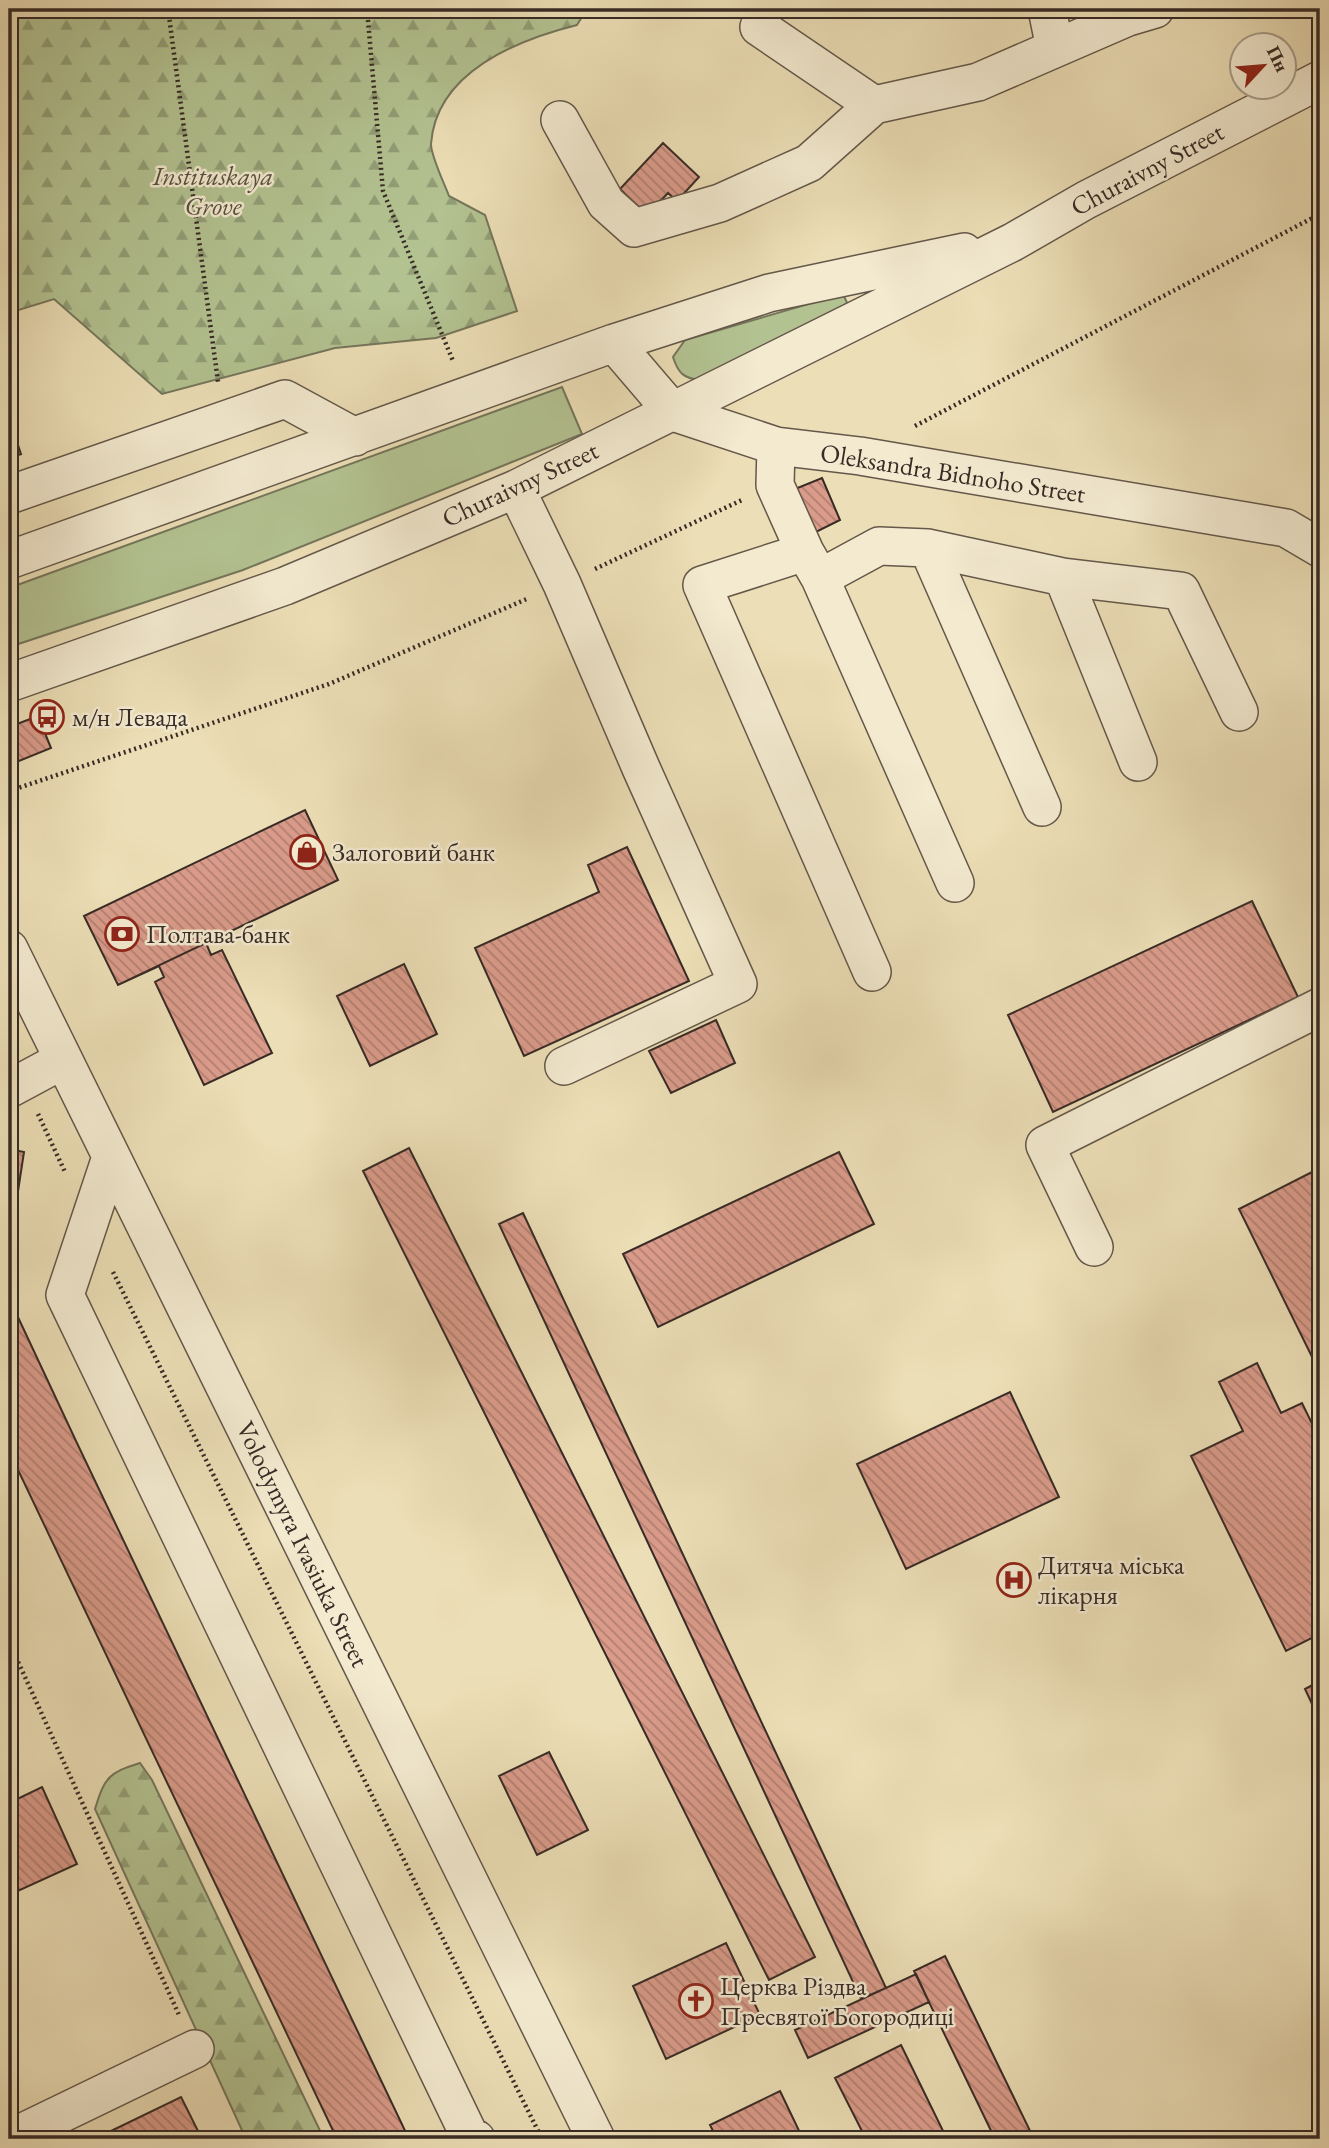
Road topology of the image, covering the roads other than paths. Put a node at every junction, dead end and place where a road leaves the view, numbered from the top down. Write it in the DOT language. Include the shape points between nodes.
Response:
graph roads {
  1 [pos="1047,9"];
  2 [pos="1155,9"];
  3 [pos="759,27"];
  4 [pos="1055,48"];
  5 [pos="1320,80"];
  6 [pos="874,105"];
  7 [pos="560,120"];
  8 [pos="1013,242"];
  9 [pos="614,343"];
  10 [pos="673,412"];
  11 [pos="355,437"];
  12 [pos="776,446"];
  13 [pos="516,489"];
  14 [pos="9,495"];
  15 [pos="928,548"];
  16 [pos="1320,548"];
  17 [pos="9,560"];
  18 [pos="812,565"];
  19 [pos="1063,577"];
  20 [pos="9,682"];
  21 [pos="1239,712"];
  22 [pos="1138,762"];
  23 [pos="1042,807"];
  24 [pos="955,883"];
  25 [pos="9,950"];
  26 [pos="872,972"];
  27 [pos="1320,1007"];
  28 [pos="63,1060"];
  29 [pos="564,1066"];
  30 [pos="16,1085"];
  31 [pos="111,1157"];
  32 [pos="1094,1247"];
  33 [pos="195,2049"];
  34 [pos="9,2139"];
  35 [pos="475,2139"];
  36 [pos="596,2139"];
  1 -- 4 [label="street"];
  2 -- 4 [label="street"];
  3 -- 6 [label="street"];
  4 -- 6 [label="street" via="978,82"];
  5 -- 8 [label="street, Churaivny Street"];
  6 -- 7 [label="street" via="809,163 720,203 634,228 606,203"];
  8 -- 9 [label="street, Churaivny Street" via="769,293"];
  8 -- 10 [label="street, Churaivny Street"];
  9 -- 10 [label="street"];
  9 -- 11 [label="street, Churaivny Street"];
  10 -- 12 [label="street, Oleksandra Bidnoho Street"];
  10 -- 13 [label="street, Churaivny Street"];
  11 -- 14 [label="street" via="285,400"];
  11 -- 17 [label="street, Churaivny Street"];
  12 -- 16 [label="street, Oleksandra Bidnoho Street" via="1286,528"];
  12 -- 18 [label="street" via="775,485"];
  13 -- 20 [label="street, Churaivny Street" via="285,586"];
  13 -- 29 [label="street" via="738,984"];
  15 -- 18 [label="street" via="879,546"];
  15 -- 19 [label="street"];
  15 -- 23 [label="street"];
  18 -- 24 [label="street"];
  18 -- 26 [label="street" via="702,585"];
  19 -- 21 [label="street" via="1181,591"];
  19 -- 22 [label="street"];
  25 -- 28 [label="street, Volodymyra Ivasiuka Street"];
  27 -- 32 [label="street" via="1045,1145"];
  28 -- 30 [label="street"];
  28 -- 31 [label="street, Volodymyra Ivasiuka Street"];
  31 -- 35 [label="street" via="65,1295 470,2137"];
  31 -- 36 [label="street, Volodymyra Ivasiuka Street"];
  33 -- 34 [label="street"];
}
